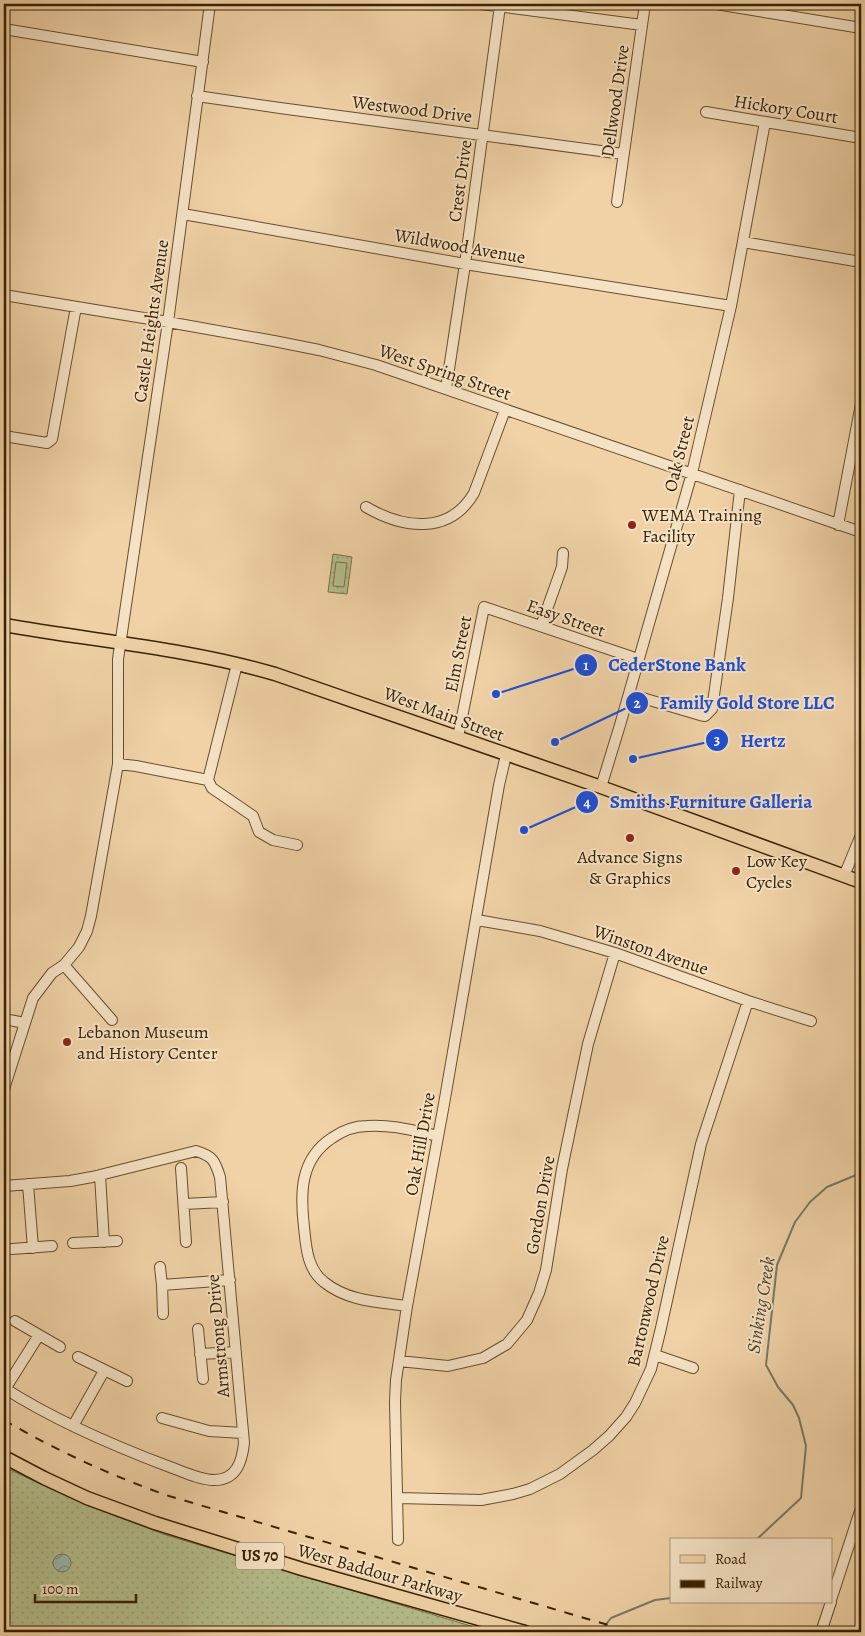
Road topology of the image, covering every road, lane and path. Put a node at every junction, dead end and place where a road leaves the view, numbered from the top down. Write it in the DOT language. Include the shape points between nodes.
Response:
graph roads {
  1 [pos="210,4"];
  2 [pos="481,4"];
  3 [pos="645,4"];
  4 [pos="716,4"];
  5 [pos="500,6"];
  6 [pos="642,24"];
  7 [pos="861,28"];
  8 [pos="4,30"];
  9 [pos="203,62"];
  10 [pos="197,96"];
  11 [pos="706,112"];
  12 [pos="765,122"];
  13 [pos="482,134"];
  14 [pos="861,138"];
  15 [pos="623,154"];
  16 [pos="616,202"];
  17 [pos="183,214"];
  18 [pos="743,242"];
  19 [pos="861,262"];
  20 [pos="465,264"];
  21 [pos="4,295"];
  22 [pos="731,306"];
  23 [pos="76,307"];
  24 [pos="168,322"];
  25 [pos="446,389"];
  26 [pos="861,404"];
  27 [pos="505,410"];
  28 [pos="4,436"];
  29 [pos="692,473"];
  30 [pos="740,490"];
  31 [pos="366,507"];
  32 [pos="838,524"];
  33 [pos="861,532"];
  34 [pos="563,553"];
  35 [pos="484,607"];
  36 [pos="4,625"];
  37 [pos="541,626"];
  38 [pos="121,642"];
  39 [pos="638,659"];
  40 [pos="237,664"];
  41 [pos="629,694"];
  42 [pos="458,737"];
  43 [pos="506,755"];
  44 [pos="118,764"];
  45 [pos="208,780"];
  46 [pos="600,787"];
  47 [pos="861,835"];
  48 [pos="297,845"];
  49 [pos="844,876"];
  50 [pos="861,882"];
  51 [pos="477,920"];
  52 [pos="615,954"];
  53 [pos="64,965"];
  54 [pos="748,1001"];
  55 [pos="4,1019"];
  56 [pos="112,1020"];
  57 [pos="811,1021"];
  58 [pos="24,1023"];
  59 [pos="4,1088"];
  60 [pos="438,1136"];
  61 [pos="181,1168"];
  62 [pos="100,1175"];
  63 [pos="28,1184"];
  64 [pos="4,1186"];
  65 [pos="223,1202"];
  66 [pos="184,1204"];
  67 [pos="117,1241"];
  68 [pos="104,1242"];
  69 [pos="186,1242"];
  70 [pos="73,1243"];
  71 [pos="52,1246"];
  72 [pos="33,1248"];
  73 [pos="12,1249"];
  74 [pos="160,1268"];
  75 [pos="230,1280"];
  76 [pos="162,1285"];
  77 [pos="406,1306"];
  78 [pos="163,1314"];
  79 [pos="15,1321"];
  80 [pos="198,1329"];
  81 [pos="39,1335"];
  82 [pos="60,1347"];
  83 [pos="236,1352"];
  84 [pos="200,1354"];
  85 [pos="655,1355"];
  86 [pos="78,1356"];
  87 [pos="399,1361"];
  88 [pos="693,1368"];
  89 [pos="104,1370"];
  90 [pos="203,1379"];
  91 [pos="127,1381"];
  92 [pos="5,1388"];
  93 [pos="162,1418"];
  94 [pos="73,1426"];
  95 [pos="243,1433"];
  96 [pos="4,1456"];
  97 [pos="398,1498"];
  98 [pos="861,1508"];
  99 [pos="398,1540"];
  100 [pos="832,1598"];
  101 [pos="830,1604"];
  102 [pos="525,1632"];
  103 [pos="821,1632"];
  1 -- 9 [label="street, Castle Heights Avenue"];
  2 -- 5 [label="street"];
  3 -- 6 [label="street, Dellwood Drive"];
  4 -- 7 [label="street"];
  5 -- 6 [label="street"];
  5 -- 13 [label="street, Crest Drive"];
  6 -- 15 [label="street, Dellwood Drive"];
  8 -- 9 [label="street"];
  9 -- 10 [label="street, Castle Heights Avenue"];
  10 -- 13 [label="street, Westwood Drive"];
  10 -- 17 [label="street, Castle Heights Avenue"];
  11 -- 12 [label="street, Hickory Court"];
  12 -- 14 [label="street, Hickory Court"];
  12 -- 18 [label="street, Oak Street"];
  13 -- 15 [label="street, Westwood Drive"];
  13 -- 20 [label="street, Crest Drive"];
  15 -- 16 [label="street, Dellwood Drive"];
  17 -- 20 [label="street, Wildwood Avenue"];
  17 -- 24 [label="street, Castle Heights Avenue"];
  18 -- 19 [label="street"];
  18 -- 22 [label="street, Oak Street"];
  20 -- 22 [label="street, Wildwood Avenue"];
  20 -- 25 [label="street, Crest Drive"];
  21 -- 23 [label="street, West Spring Street"];
  22 -- 29 [label="street, Oak Street"];
  23 -- 24 [label="street, West Spring Street"];
  23 -- 28 [label="street" via="52,439 47,443"];
  24 -- 25 [label="street, West Spring Street" via="343,356"];
  24 -- 38 [label="street, Castle Heights Avenue"];
  25 -- 27 [label="street, West Spring Street"];
  26 -- 32 [label="street"];
  27 -- 29 [label="street, West Spring Street"];
  27 -- 31 [label="street" via="474,493 454,514 439,522 418,525 380,515"];
  29 -- 30 [label="street, West Spring Street"];
  29 -- 39 [label="street, Oak Street"];
  30 -- 32 [label="street, West Spring Street"];
  30 -- 41 [label="street" via="712,709 705,716"];
  32 -- 33 [label="street, West Spring Street"];
  34 -- 37 [label="street" via="562,567"];
  35 -- 37 [label="street, Easy Street"];
  35 -- 42 [label="street, Elm Street"];
  36 -- 38 [label="main road, West Main Street"];
  37 -- 39 [label="street, Easy Street"];
  38 -- 40 [label="main road, West Main Street"];
  38 -- 44 [label="street, Castle Heights Avenue" via="117,679"];
  39 -- 41 [label="street, Oak Street"];
  40 -- 42 [label="main road, West Main Street" via="305,683"];
  40 -- 45 [label="street"];
  41 -- 46 [label="street, Oak Street"];
  42 -- 43 [label="main road, West Main Street"];
  43 -- 46 [label="main road, West Main Street"];
  43 -- 51 [label="street, Oak Hill Drive"];
  44 -- 45 [label="street"];
  44 -- 53 [label="street, Castle Heights Avenue" via="87,930 79,947"];
  45 -- 48 [label="street" via="212,788 253,816 259,832 273,840"];
  46 -- 49 [label="main road, West Main Street"];
  47 -- 49 [label="street"];
  49 -- 50 [label="main road, West Main Street"];
  51 -- 52 [label="street, Winston Avenue" via="540,931"];
  51 -- 60 [label="street, Oak Hill Drive"];
  52 -- 54 [label="street, Winston Avenue"];
  52 -- 87 [label="street, Gordon Drive" via="588,1044 562,1169 546,1270 528,1320 507,1344 483,1358 448,1366"];
  53 -- 56 [label="street"];
  53 -- 58 [label="street, Castle Heights Avenue" via="42,984"];
  54 -- 57 [label="street, Winston Avenue"];
  54 -- 85 [label="street, Bartonwood Drive" via="701,1144"];
  55 -- 58 [label="street"];
  58 -- 59 [label="street, Castle Heights Avenue"];
  60 -- 77 [label="street, Oak Hill Drive"];
  60 -- 77 [label="street" via="378,1126 342,1131 318,1148 303,1181 304,1229 311,1266 316,1275 335,1290 359,1300"];
  61 -- 66 [label="street"];
  62 -- 63 [label="street, Armstrong Drive"];
  62 -- 65 [label="street, Armstrong Drive" via="196,1151 214,1161"];
  62 -- 68 [label="street"];
  63 -- 64 [label="street, Armstrong Drive"];
  63 -- 72 [label="street"];
  65 -- 66 [label="street"];
  65 -- 75 [label="street, Armstrong Drive"];
  66 -- 69 [label="street"];
  67 -- 68 [label="street"];
  68 -- 70 [label="street"];
  71 -- 72 [label="street"];
  72 -- 73 [label="street"];
  74 -- 76 [label="street"];
  75 -- 76 [label="street"];
  75 -- 83 [label="street, Armstrong Drive"];
  76 -- 78 [label="street"];
  77 -- 87 [label="street, Oak Hill Drive"];
  79 -- 81 [label="street"];
  80 -- 84 [label="street"];
  81 -- 82 [label="street"];
  81 -- 92 [label="street"];
  83 -- 84 [label="street"];
  83 -- 95 [label="street, Armstrong Drive"];
  84 -- 90 [label="street"];
  85 -- 88 [label="street"];
  85 -- 97 [label="street, Bartonwood Drive" via="644,1386 626,1417 593,1450 545,1483 481,1500"];
  86 -- 89 [label="street"];
  87 -- 97 [label="street, Oak Hill Drive" via="395,1402"];
  89 -- 91 [label="street"];
  89 -- 94 [label="street"];
  92 -- 94 [label="street, Armstrong Drive"];
  93 -- 95 [label="street" via="209,1431"];
  94 -- 95 [label="street, Armstrong Drive" via="159,1463 196,1477 215,1480 235,1472 243,1454"];
  96 -- 102 [label="main road, West Baddour Parkway / US 70" via="87,1498 154,1523"];
  97 -- 99 [label="street, Oak Hill Drive"];
  98 -- 100 [label="street"];
  101 -- 103 [label="street"];
}
